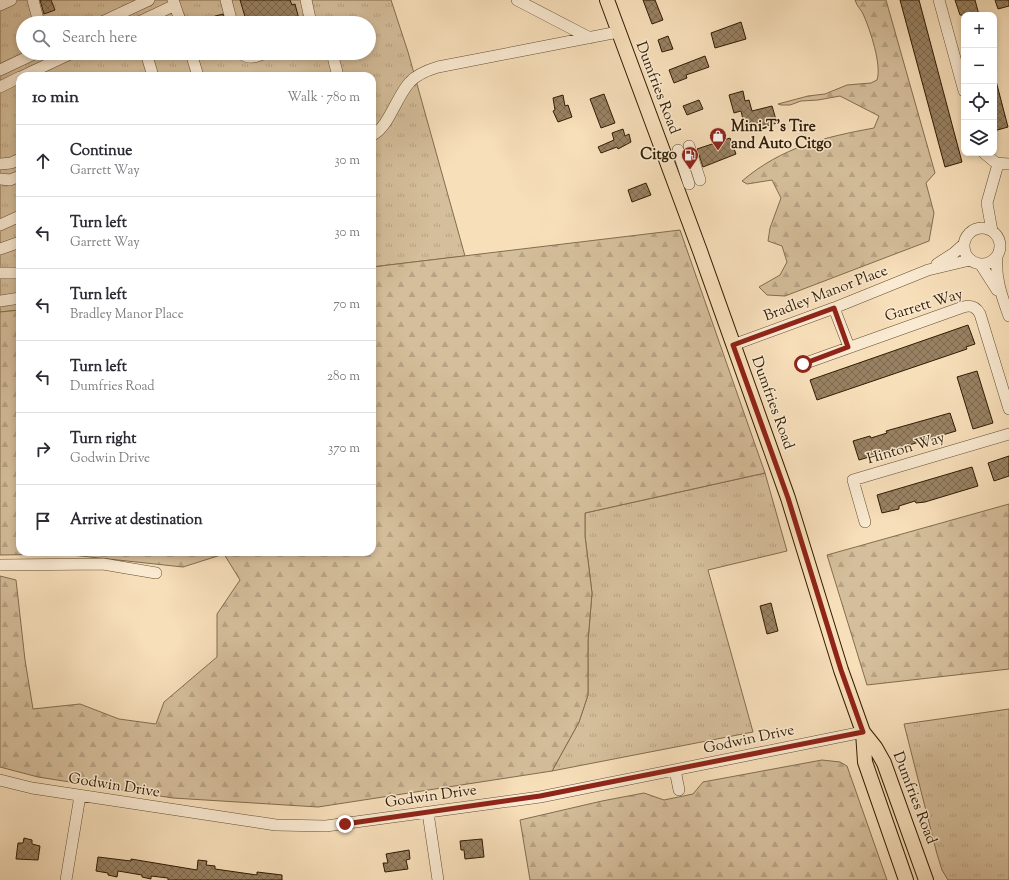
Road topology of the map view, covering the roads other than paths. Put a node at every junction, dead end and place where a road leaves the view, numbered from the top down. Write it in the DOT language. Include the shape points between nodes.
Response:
graph roads {
  1 [pos="11,0"];
  2 [pos="33,0"];
  3 [pos="149,0"];
  4 [pos="226,0"];
  5 [pos="306,0"];
  6 [pos="517,0"];
  7 [pos="607,0"];
  8 [pos="939,0"];
  9 [pos="174,3"];
  10 [pos="0,5"];
  11 [pos="38,16"];
  12 [pos="115,16"];
  13 [pos="150,16"];
  14 [pos="179,16"];
  15 [pos="230,16"];
  16 [pos="309,16"];
  17 [pos="618,32"];
  18 [pos="590,38"];
  19 [pos="21,60"];
  20 [pos="57,60"];
  21 [pos="148,60"];
  22 [pos="193,60"];
  23 [pos="334,60"];
  24 [pos="0,70"];
  25 [pos="32,72"];
  26 [pos="153,72"];
  27 [pos="197,72"];
  28 [pos="337,72"];
  29 [pos="16,79"];
  30 [pos="962,84"];
  31 [pos="0,87"];
  32 [pos="376,132"];
  33 [pos="689,146"];
  34 [pos="678,150"];
  35 [pos="987,156"];
  36 [pos="16,161"];
  37 [pos="0,164"];
  38 [pos="1004,164"];
  39 [pos="16,177"];
  40 [pos="16,178"];
  41 [pos="0,180"];
  42 [pos="700,180"];
  43 [pos="689,184"];
  44 [pos="0,185"];
  45 [pos="987,203"];
  46 [pos="16,218"];
  47 [pos="0,225"];
  48 [pos="974,230"];
  49 [pos="992,231"];
  50 [pos="16,243"];
  51 [pos="964,244"];
  52 [pos="0,249"];
  53 [pos="997,257"];
  54 [pos="970,260"];
  55 [pos="981,265"];
  56 [pos="928,270"];
  57 [pos="0,273"];
  58 [pos="16,273"];
  59 [pos="1001,295"];
  60 [pos="16,299"];
  61 [pos="0,301"];
  62 [pos="834,308"];
  63 [pos="1009,316"];
  64 [pos="733,345"];
  65 [pos="848,347"];
  66 [pos="803,364"];
  67 [pos="1009,409"];
  68 [pos="1009,434"];
  69 [pos="865,522"];
  70 [pos="0,565"];
  71 [pos="156,573"];
  72 [pos="863,732"];
  73 [pos="675,770"];
  74 [pos="0,780"];
  75 [pos="679,790"];
  76 [pos="80,796"];
  77 [pos="428,812"];
  78 [pos="66,880"];
  79 [pos="438,880"];
  80 [pos="906,880"];
  81 [pos="926,880"];
  1 -- 10 [label="street"];
  2 -- 11 [label="street"];
  3 -- 12 [label="street"];
  4 -- 15 [label="street"];
  5 -- 16 [label="street"];
  6 -- 18 [label="street"];
  7 -- 17 [label="main road, Dumfries Road"];
  8 -- 30 [label="street"];
  9 -- 13 [label="street"];
  9 -- 14 [label="street"];
  17 -- 18 [label="street"];
  17 -- 64 [label="main road, Dumfries Road"];
  18 -- 32 [label="street" via="428,70 410,81 386,121"];
  19 -- 24 [label="street"];
  20 -- 25 [label="street"];
  21 -- 26 [label="street"];
  22 -- 27 [label="street"];
  23 -- 28 [label="street"];
  29 -- 31 [label="street"];
  33 -- 42 [label="street"];
  34 -- 43 [label="street"];
  35 -- 38 [label="street" via="992,161"];
  36 -- 37 [label="street"];
  38 -- 45 [label="street"];
  39 -- 41 [label="street"];
  40 -- 44 [label="street"];
  45 -- 48 [label="street"];
  45 -- 49 [label="street"];
  46 -- 47 [label="street"];
  48 -- 49 [label="street" via="983,228"];
  48 -- 51 [label="street"];
  49 -- 53 [label="street" via="999,240"];
  50 -- 52 [label="street"];
  51 -- 54 [label="street" via="964,250"];
  51 -- 56 [label="street, Bradley Manor Place"];
  53 -- 55 [label="street"];
  53 -- 59 [label="street" via="996,271"];
  54 -- 55 [label="street"];
  54 -- 56 [label="street, Bradley Manor Place"];
  55 -- 59 [label="street"];
  56 -- 62 [label="street, Bradley Manor Place"];
  57 -- 58 [label="street"];
  59 -- 63 [label="street"];
  60 -- 61 [label="street"];
  62 -- 64 [label="street, Bradley Manor Place"];
  62 -- 65 [label="street"];
  64 -- 72 [label="main road, Dumfries Road" via="788,498 841,670"];
  65 -- 66 [label="street, Garrett Way"];
  65 -- 67 [label="street, Garrett Way" via="963,307 973,306 980,314"];
  68 -- 69 [label="street, Hinton Way" via="853,480"];
  70 -- 71 [label="street" via="103,564"];
  72 -- 73 [label="street, Godwin Drive"];
  72 -- 80 [label="main road, Dumfries Road" via="865,762"];
  72 -- 81 [label="main road, Dumfries Road" via="884,764"];
  73 -- 75 [label="street"];
  73 -- 77 [label="street, Godwin Drive" via="540,796"];
  74 -- 76 [label="street, Godwin Drive"];
  76 -- 77 [label="street, Godwin Drive" via="302,827 345,824"];
  76 -- 78 [label="street"];
  77 -- 79 [label="street"];
}
